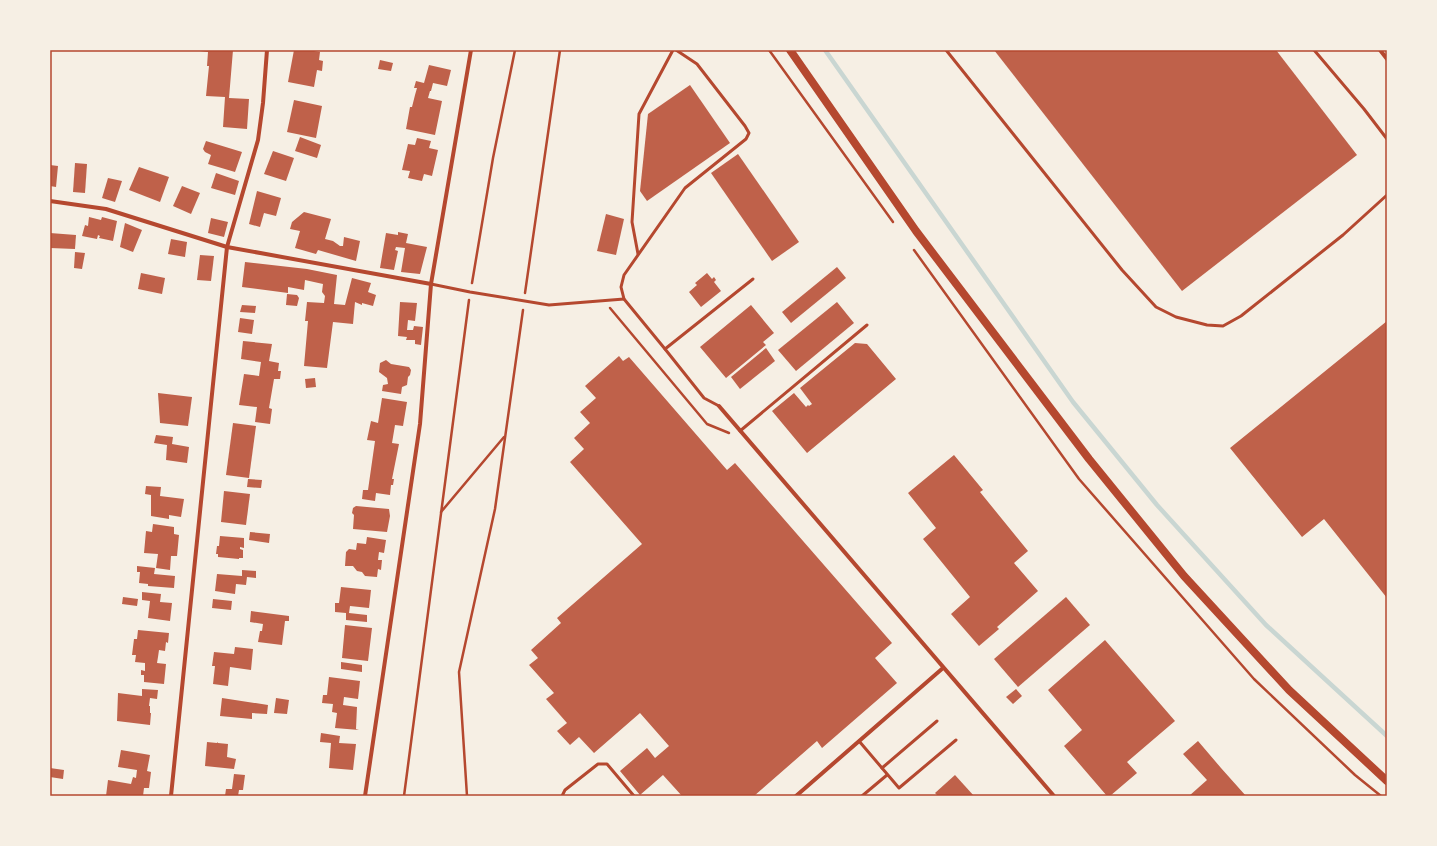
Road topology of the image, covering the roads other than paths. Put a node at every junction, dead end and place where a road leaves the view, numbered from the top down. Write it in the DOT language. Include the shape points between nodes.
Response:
graph roads {
  1 [pos="267,50"];
  2 [pos="471,50"];
  3 [pos="674,50"];
  4 [pos="790,50"];
  5 [pos="946,50"];
  6 [pos="1314,50"];
  7 [pos="1380,50"];
  8 [pos="1387,59"];
  9 [pos="1387,139"];
  10 [pos="1387,194"];
  11 [pos="50,201"];
  12 [pos="227,247"];
  13 [pos="638,254"];
  14 [pos="754,278"];
  15 [pos="431,284"];
  16 [pos="624,298"];
  17 [pos="867,325"];
  18 [pos="665,349"];
  19 [pos="719,406"];
  20 [pos="740,431"];
  21 [pos="943,668"];
  22 [pos="937,721"];
  23 [pos="956,740"];
  24 [pos="859,741"];
  25 [pos="882,768"];
  26 [pos="887,774"];
  27 [pos="1387,781"];
  28 [pos="171,796"];
  29 [pos="365,796"];
  30 [pos="562,796"];
  31 [pos="634,796"];
  32 [pos="796,796"];
  33 [pos="862,796"];
  34 [pos="1054,796"];
  1 -- 12 [label="street" via="258,140"];
  2 -- 15 [label="street"];
  3 -- 13 [label="lane" via="639,114 632,222"];
  3 -- 13 [label="lane" via="697,64 749,133 746,139 685,188"];
  4 -- 27 [label="main road" via="916,231 1099,472 1184,576 1288,690"];
  5 -- 10 [label="lane" via="1122,270 1156,307 1176,317 1207,325 1223,326 1241,316 1343,235"];
  6 -- 9 [label="lane"];
  7 -- 8 [label="street"];
  11 -- 12 [label="street" via="106,209"];
  12 -- 15 [label="street"];
  12 -- 28 [label="street"];
  13 -- 16 [label="lane" via="624,275 621,287"];
  14 -- 18 [label="lane"];
  15 -- 16 [label="lane" via="548,305"];
  15 -- 29 [label="street" via="420,424"];
  16 -- 18 [label="lane"];
  17 -- 20 [label="lane"];
  18 -- 19 [label="lane" via="704,398"];
  19 -- 20 [label="street"];
  20 -- 21 [label="street"];
  21 -- 24 [label="street"];
  21 -- 34 [label="street"];
  22 -- 25 [label="lane"];
  23 -- 26 [label="lane" via="899,788"];
  24 -- 25 [label="lane"];
  24 -- 32 [label="street"];
  25 -- 26 [label="lane"];
  26 -- 33 [label="lane"];
  30 -- 31 [label="lane" via="565,790 598,764 607,764"];
}
